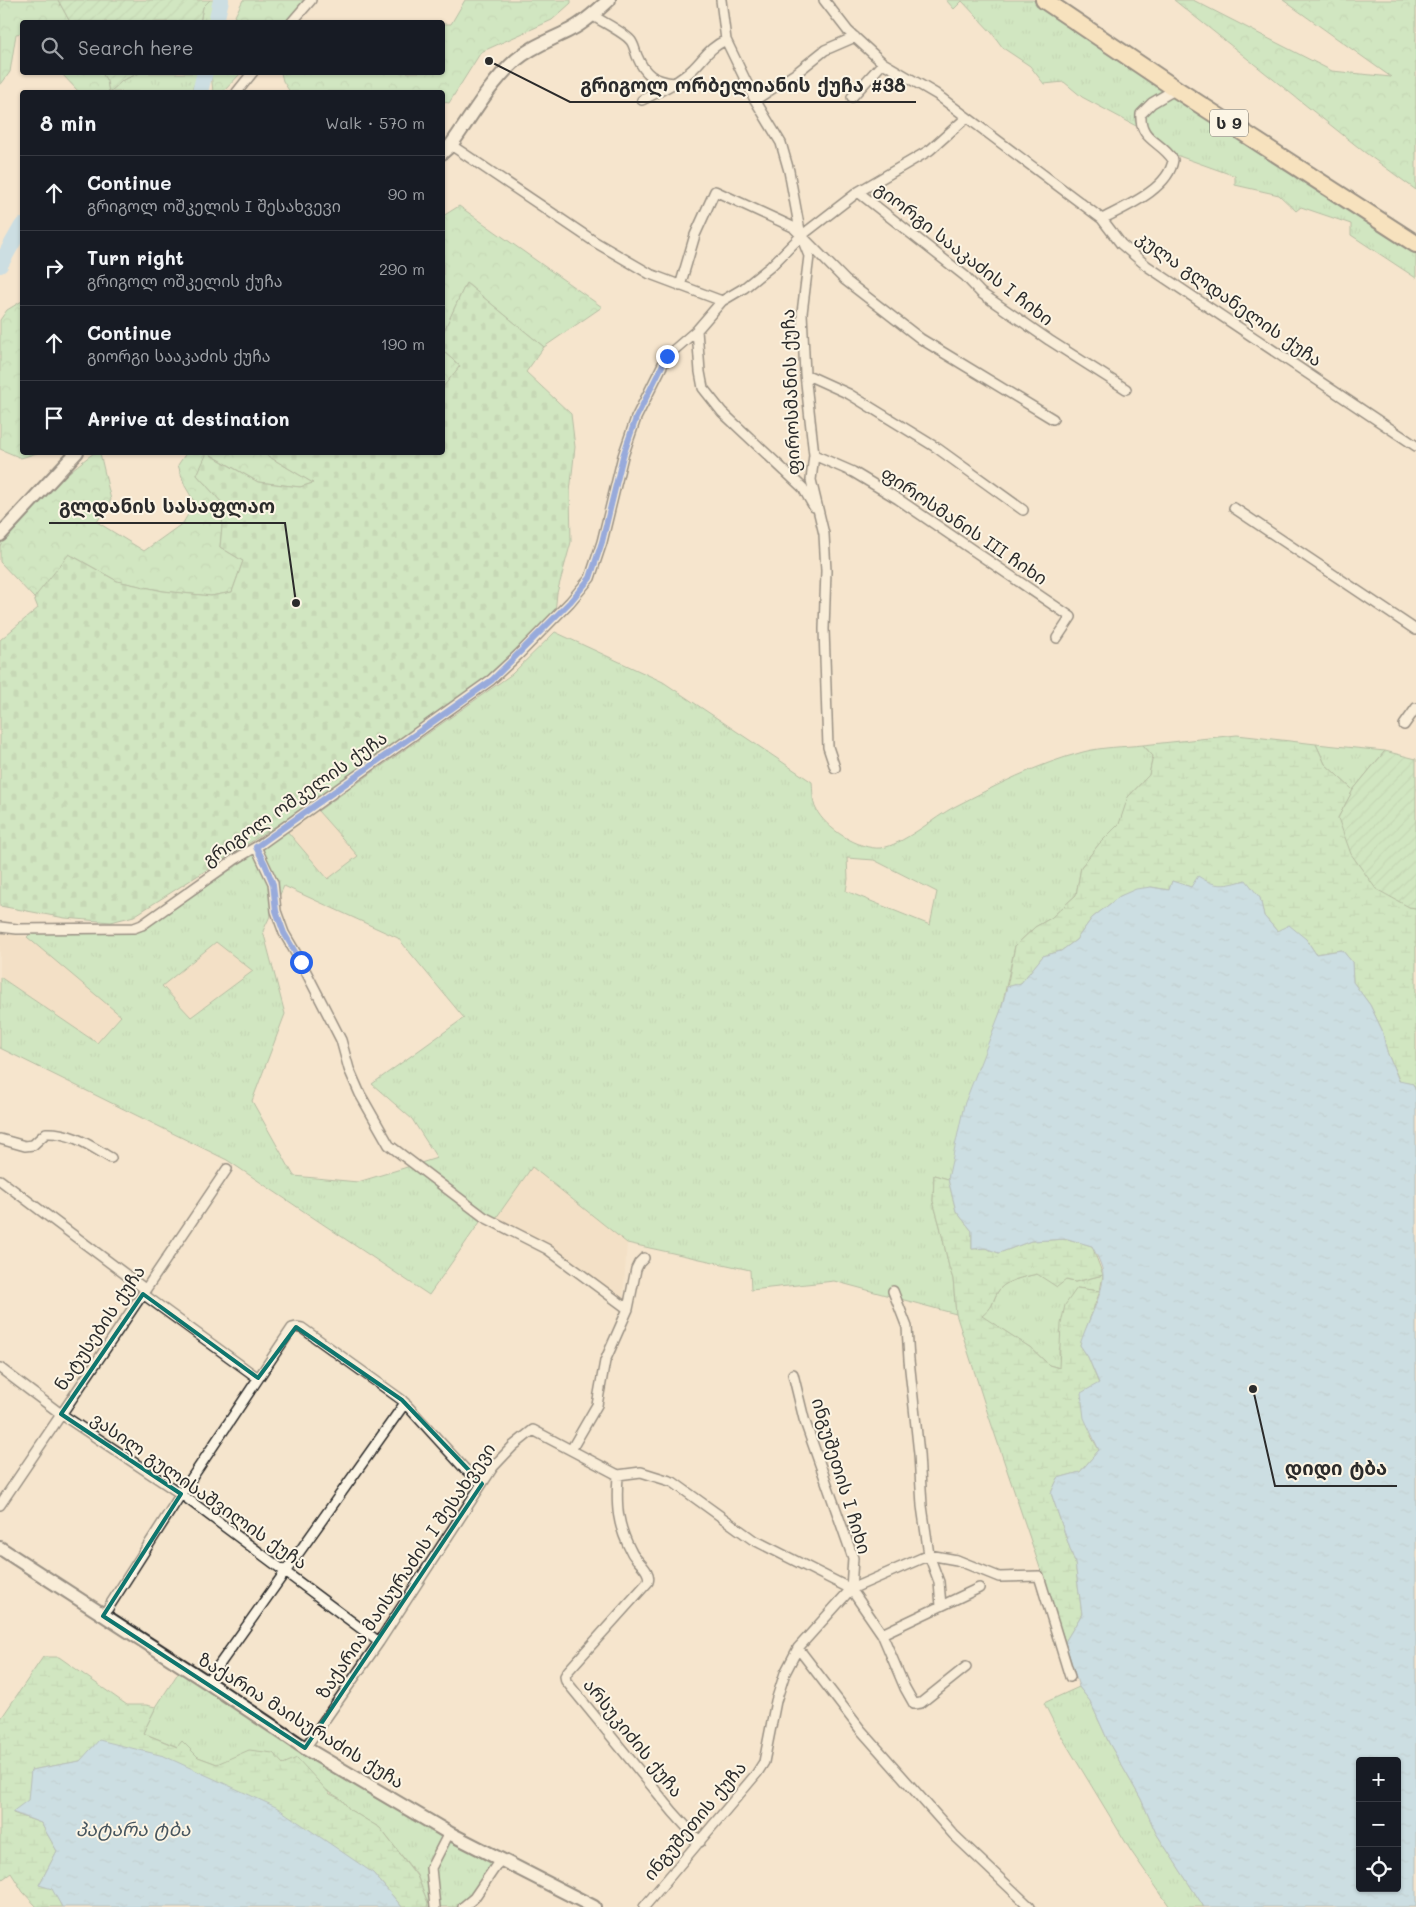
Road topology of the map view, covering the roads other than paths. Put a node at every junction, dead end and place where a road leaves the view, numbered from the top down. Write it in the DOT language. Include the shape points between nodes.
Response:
graph roads {
  1 [pos="311,0"];
  2 [pos="609,0"];
  3 [pos="721,0"];
  4 [pos="824,0"];
  5 [pos="1044,0"];
  6 [pos="592,16"];
  7 [pos="294,20"];
  8 [pos="855,37"];
  9 [pos="726,40"];
  10 [pos="884,63"];
  11 [pos="251,75"];
  12 [pos="675,84"];
  13 [pos="1176,89"];
  14 [pos="239,90"];
  15 [pos="852,97"];
  16 [pos="642,100"];
  17 [pos="754,100"];
  18 [pos="966,118"];
  19 [pos="447,149"];
  20 [pos="858,192"];
  21 [pos="1102,219"];
  22 [pos="802,236"];
  23 [pos="1416,244"];
  24 [pos="680,286"];
  25 [pos="722,301"];
  26 [pos="697,330"];
  27 [pos="805,374"];
  28 [pos="1126,390"];
  29 [pos="1053,419"];
  30 [pos="1416,446"];
  31 [pos="74,455"];
  32 [pos="814,455"];
  33 [pos="1234,508"];
  34 [pos="1023,510"];
  35 [pos="818,513"];
  36 [pos="0,535"];
  37 [pos="1416,630"];
  38 [pos="1057,638"];
  39 [pos="1416,708"];
  40 [pos="1404,725"];
  41 [pos="835,768"];
  42 [pos="256,847"];
  43 [pos="0,927"];
  44 [pos="0,1139"];
  45 [pos="111,1158"];
  46 [pos="227,1169"];
  47 [pos="0,1180"];
  48 [pos="644,1258"];
  49 [pos="893,1291"];
  50 [pos="144,1292"];
  51 [pos="628,1310"];
  52 [pos="0,1368"];
  53 [pos="793,1374"];
  54 [pos="258,1378"];
  55 [pos="405,1403"];
  56 [pos="61,1414"];
  57 [pos="571,1450"];
  58 [pos="618,1476"];
  59 [pos="482,1484"];
  60 [pos="181,1494"];
  61 [pos="0,1505"];
  62 [pos="0,1548"];
  63 [pos="929,1555"];
  64 [pos="285,1571"];
  65 [pos="851,1588"];
  66 [pos="979,1588"];
  67 [pos="941,1606"];
  68 [pos="103,1616"];
  69 [pos="882,1634"];
  70 [pos="378,1642"];
  71 [pos="798,1648"];
  72 [pos="966,1667"];
  73 [pos="1070,1677"];
  74 [pos="207,1682"];
  75 [pos="305,1748"];
  76 [pos="449,1833"];
  77 [pos="700,1842"];
  78 [pos="500,1860"];
  79 [pos="436,1907"];
  80 [pos="463,1907"];
  81 [pos="594,1907"];
  82 [pos="644,1907"];
  83 [pos="1030,1907"];
  1 -- 7 [label="street"];
  2 -- 6 [label="street"];
  3 -- 9 [label="street, ფიროსმანის ქუჩა"];
  4 -- 8 [label="street, კულა გლდანელის ქუჩა"];
  5 -- 13 [label="highway, ს 9"];
  6 -- 12 [label="street" via="631,41 647,74"];
  6 -- 19 [label="street" via="571,30 538,44 516,60"];
  8 -- 10 [label="street, კულა გლდანელის ქუჩა"];
  8 -- 17 [label="street" via="825,50"];
  9 -- 12 [label="street" via="712,46"];
  9 -- 17 [label="street, ფიროსმანის ქუჩა"];
  10 -- 15 [label="street"];
  10 -- 18 [label="street, კულა გლდანელის ქუჩა" via="936,94"];
  11 -- 14 [label="street"];
  12 -- 16 [label="street"];
  13 -- 21 [label="street" via="1152,103 1141,114 1140,125 1169,154 1173,160 1172,168 1143,198"];
  13 -- 23 [label="highway, ს 9"];
  17 -- 22 [label="street, ფიროსმანის ქუჩა" via="781,143"];
  18 -- 20 [label="street, გრიგოლ ოშკელის ქუჩა" via="930,150"];
  18 -- 21 [label="street, კულა გლდანელის ქუჩა"];
  19 -- 24 [label="street" via="595,242 650,274"];
  20 -- 22 [label="street, გრიგოლ ოშკელის ქუჩა"];
  20 -- 28 [label="street, გიორგი სააკაძის I ჩიხი" via="965,276 981,293"];
  21 -- 30 [label="street, კულა გლდანელის ქუჩა" via="1121,244 1147,266"];
  22 -- 24 [label="street" via="793,227 715,191 695,235"];
  22 -- 25 [label="street, გრიგოლ ოშკელის ქუჩა" via="757,278"];
  22 -- 27 [label="street, ფიროსმანის ქუჩა" via="808,256 802,313"];
  22 -- 29 [label="street" via="844,280 921,339"];
  24 -- 25 [label="street"];
  25 -- 26 [label="street, გრიგოლ ოშკელის ქუჩა"];
  26 -- 35 [label="street" via="703,388 722,412 803,488"];
  26 -- 42 [label="street, გრიგოლ ოშკელის ქუჩა" via="667,356 636,418 590,578 570,602 492,680"];
  27 -- 32 [label="street, ფიროსმანის ქუჩა"];
  27 -- 34 [label="street" via="849,394 921,438"];
  31 -- 36 [label="street"];
  32 -- 35 [label="street, ფიროსმანის ქუჩა" via="811,480"];
  32 -- 38 [label="street, ფიროსმანის III ჩიხი" via="853,472 898,500 1071,617"];
  33 -- 37 [label="street"];
  35 -- 41 [label="street, ფიროსმანის ქუჩა" via="824,534 826,571 824,628 828,747"];
  39 -- 40 [label="street"];
  42 -- 43 [label="street, გრიგოლ ოშკელის ქუჩა" via="134,928"];
  42 -- 51 [label="street" via="273,884 276,911 284,933 341,1040 360,1094 389,1145 484,1217 547,1249"];
  44 -- 45 [label="street" via="24,1146 33,1145 46,1133 58,1132 73,1136"];
  46 -- 50 [label="street, ნატუსების ქუჩა"];
  47 -- 50 [label="street"];
  48 -- 51 [label="street" via="636,1269"];
  49 -- 63 [label="street" via="907,1327"];
  50 -- 54 [label="street"];
  50 -- 56 [label="street, ნატუსების ქუჩა"];
  51 -- 57 [label="street" via="605,1361 597,1405"];
  52 -- 56 [label="street, ვასილ გულისაშვილის ქუჩა"];
  53 -- 65 [label="street, ინგუშეთის I ჩიხი" via="804,1419 853,1558"];
  54 -- 55 [label="street" via="296,1326"];
  54 -- 60 [label="street"];
  55 -- 59 [label="street"];
  55 -- 64 [label="street"];
  56 -- 60 [label="street, ვასილ გულისაშვილის ქუჩა"];
  56 -- 61 [label="street, ნატუსების ქუჩა"];
  57 -- 58 [label="street"];
  57 -- 59 [label="street, ზაქარია მაისურაძის I შესახვევი" via="533,1430 493,1467"];
  58 -- 65 [label="street" via="641,1472 673,1482 752,1538"];
  58 -- 77 [label="street, არსუკიძის ქუჩა" via="616,1505 621,1529 632,1555 650,1578 568,1671 566,1682"];
  59 -- 70 [label="street, ზაქარია მაისურაძის I შესახვევი"];
  60 -- 64 [label="street, ვასილ გულისაშვილის ქუჩა"];
  60 -- 68 [label="street"];
  62 -- 68 [label="street, ზაქარია მაისურაძის ქუჩა"];
  63 -- 65 [label="street"];
  63 -- 67 [label="street" via="939,1582"];
  63 -- 73 [label="street" via="957,1560 999,1577 1039,1576"];
  64 -- 70 [label="street, ვასილ გულისაშვილის ქუჩა"];
  64 -- 74 [label="street"];
  65 -- 69 [label="street"];
  65 -- 71 [label="street, ინგუშეთის ქუჩა"];
  66 -- 67 [label="street"];
  67 -- 69 [label="street"];
  68 -- 74 [label="street, ზაქარია მაისურაძის ქუჩა"];
  69 -- 72 [label="street" via="914,1704 921,1703"];
  70 -- 75 [label="street, ზაქარია მაისურაძის I შესახვევი"];
  71 -- 77 [label="street, ინგუშეთის ქუჩა" via="778,1692 764,1762"];
  71 -- 83 [label="street" via="860,1729 954,1835"];
  74 -- 75 [label="street, ზაქარია მაისურაძის ქუჩა"];
  75 -- 76 [label="street, ზაქარია მაისურაძის ქუჩა"];
  76 -- 78 [label="street, ზაქარია მაისურაძის ქუჩა"];
  76 -- 79 [label="street" via="431,1868"];
  77 -- 82 [label="street, ინგუშეთის ქუჩა"];
  78 -- 80 [label="street" via="474,1898"];
  78 -- 81 [label="street, ზაქარია მაისურაძის ქუჩა"];
}
